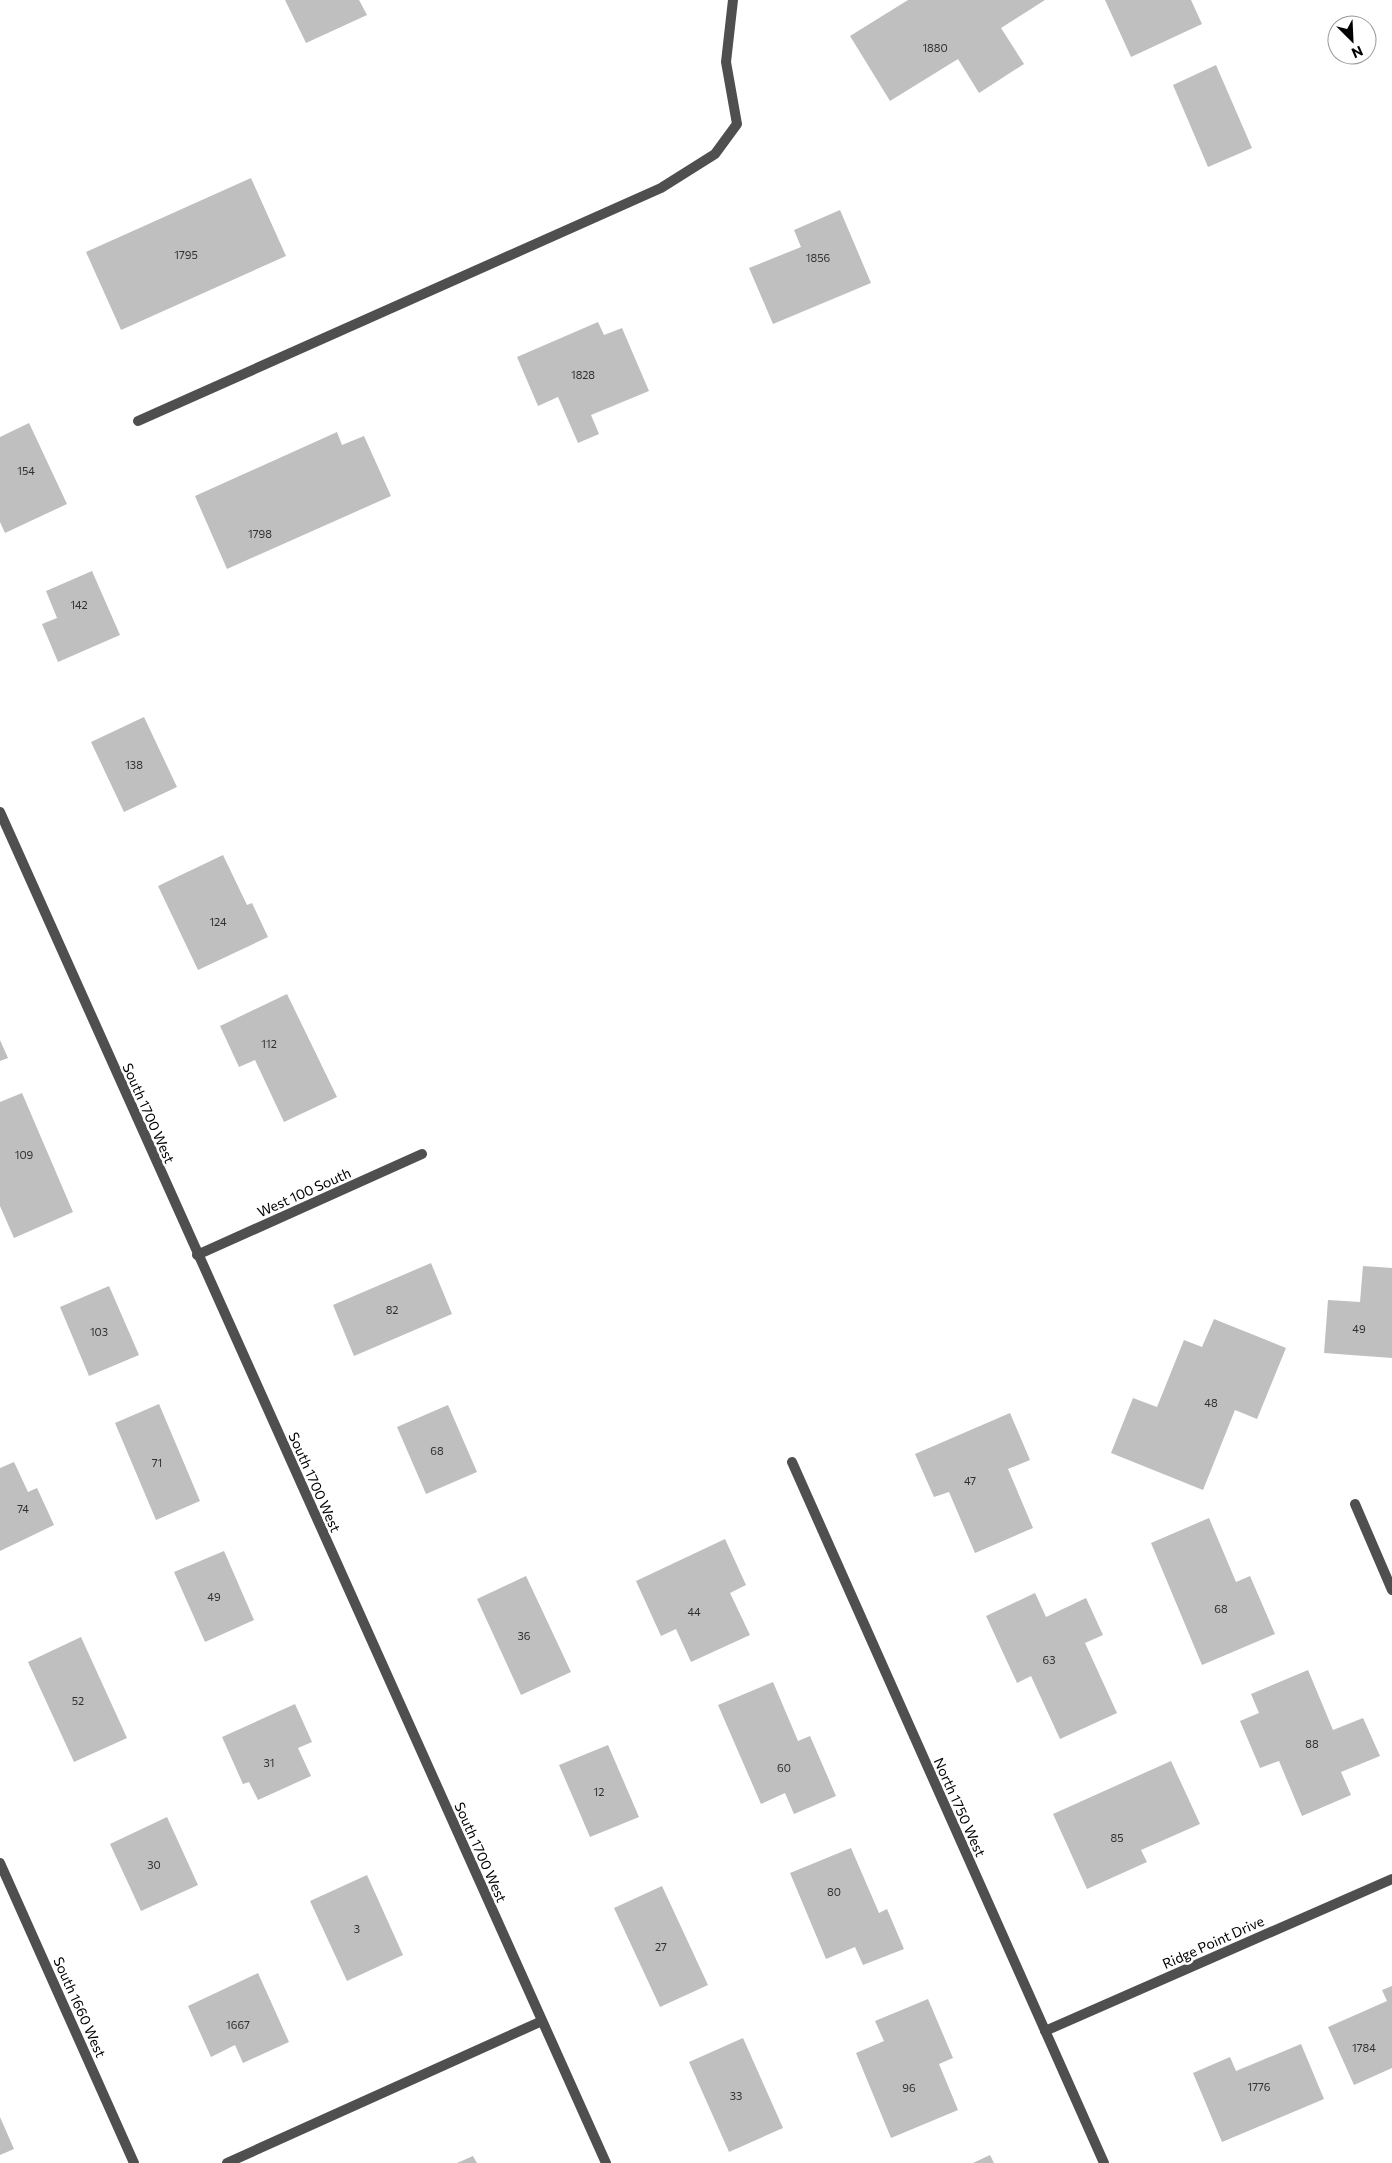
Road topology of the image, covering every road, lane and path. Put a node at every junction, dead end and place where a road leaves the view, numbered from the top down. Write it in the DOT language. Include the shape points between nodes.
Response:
graph roads {
  1 [pos="733,0"];
  2 [pos="138,421"];
  3 [pos="0,812"];
  4 [pos="422,1154"];
  5 [pos="197,1255"];
  6 [pos="792,1462"];
  7 [pos="1355,1504"];
  8 [pos="1392,1590"];
  9 [pos="0,1863"];
  10 [pos="1392,1879"];
  11 [pos="542,2021"];
  12 [pos="1045,2031"];
  13 [pos="134,2163"];
  14 [pos="227,2163"];
  15 [pos="606,2163"];
  16 [pos="1104,2163"];
  1 -- 2 [label="street" via="726,62 737,124 715,154 661,188"];
  3 -- 5 [label="street, South 1700 West"];
  4 -- 5 [label="street, West 100 South"];
  5 -- 11 [label="street, South 1700 West"];
  6 -- 12 [label="street, North 1750 West"];
  7 -- 8 [label="street"];
  9 -- 13 [label="street, South 1660 West"];
  10 -- 12 [label="street, Ridge Point Drive"];
  11 -- 14 [label="street"];
  11 -- 15 [label="street, South 1700 West"];
  12 -- 16 [label="street, North 1750 West"];
}
